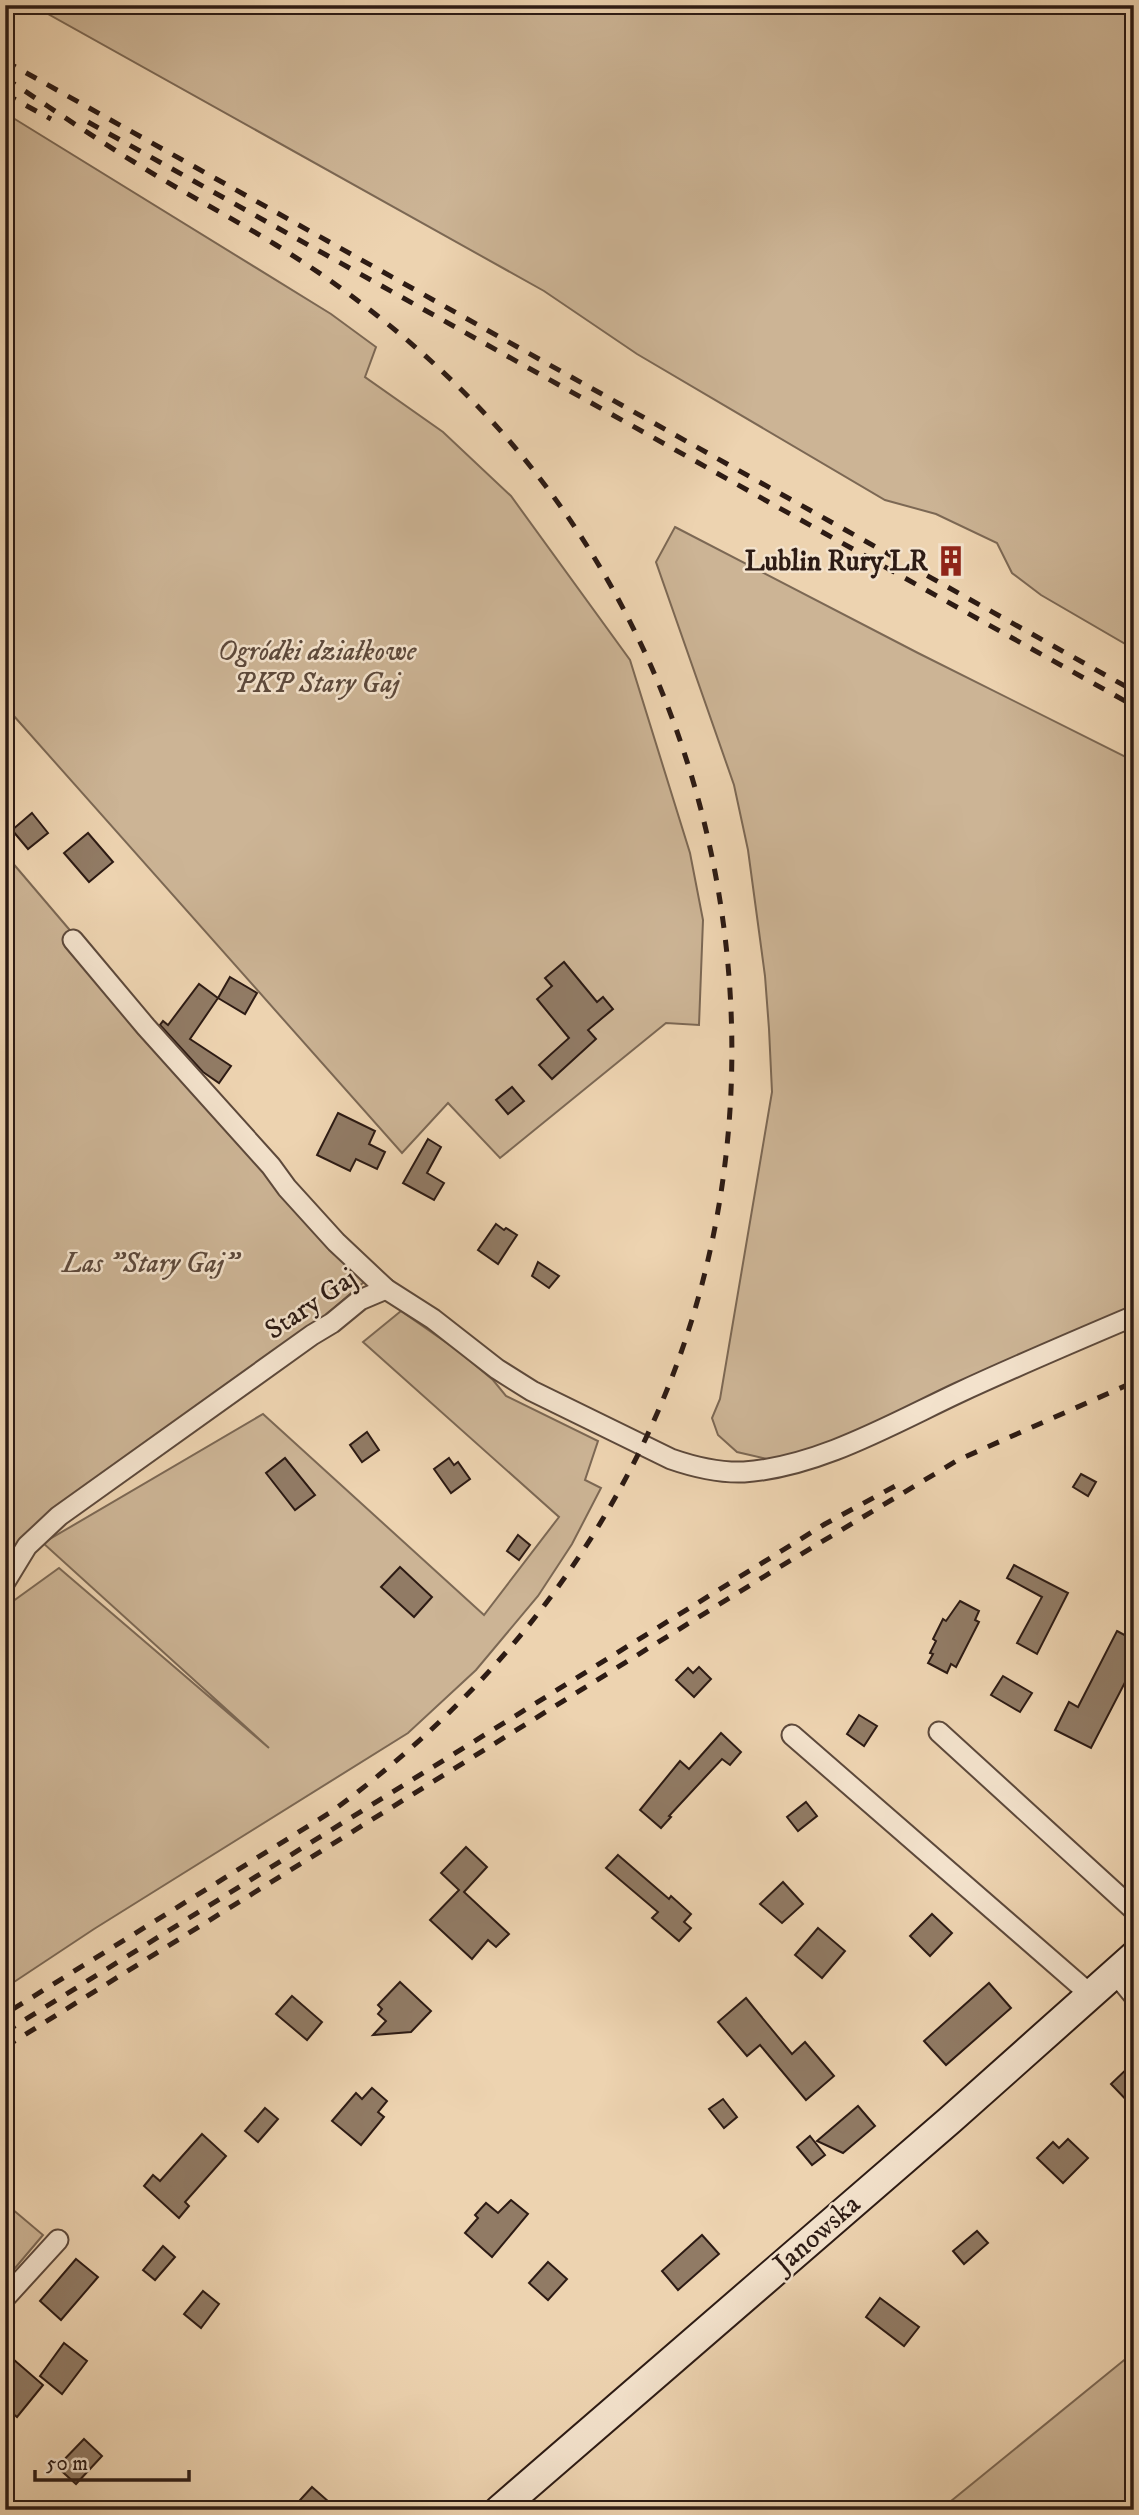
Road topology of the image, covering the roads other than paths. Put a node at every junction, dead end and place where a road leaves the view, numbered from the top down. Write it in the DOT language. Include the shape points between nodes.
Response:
graph roads {
  1 [pos="74,940"];
  2 [pos="386,1289"];
  3 [pos="1134,1316"];
  4 [pos="5,1582"];
  5 [pos="939,1732"];
  6 [pos="792,1735"];
  7 [pos="1134,1910"];
  8 [pos="1125,1965"];
  9 [pos="1090,1994"];
  10 [pos="1134,1996"];
  11 [pos="58,2240"];
  12 [pos="5,2298"];
  13 [pos="499,2510"];
  1 -- 2 [label="street, Stary Gaj" via="292,1195"];
  2 -- 3 [label="street" via="532,1391 671,1459 742,1472 793,1462 857,1441"];
  2 -- 4 [label="street, Stary Gaj" via="360,1300 59,1516 27,1546"];
  5 -- 7 [label="street"];
  6 -- 9 [label="street"];
  8 -- 9 [label="street, Janowska"];
  8 -- 10 [label="street"];
  9 -- 13 [label="street, Janowska"];
  11 -- 12 [label="street"];
}
